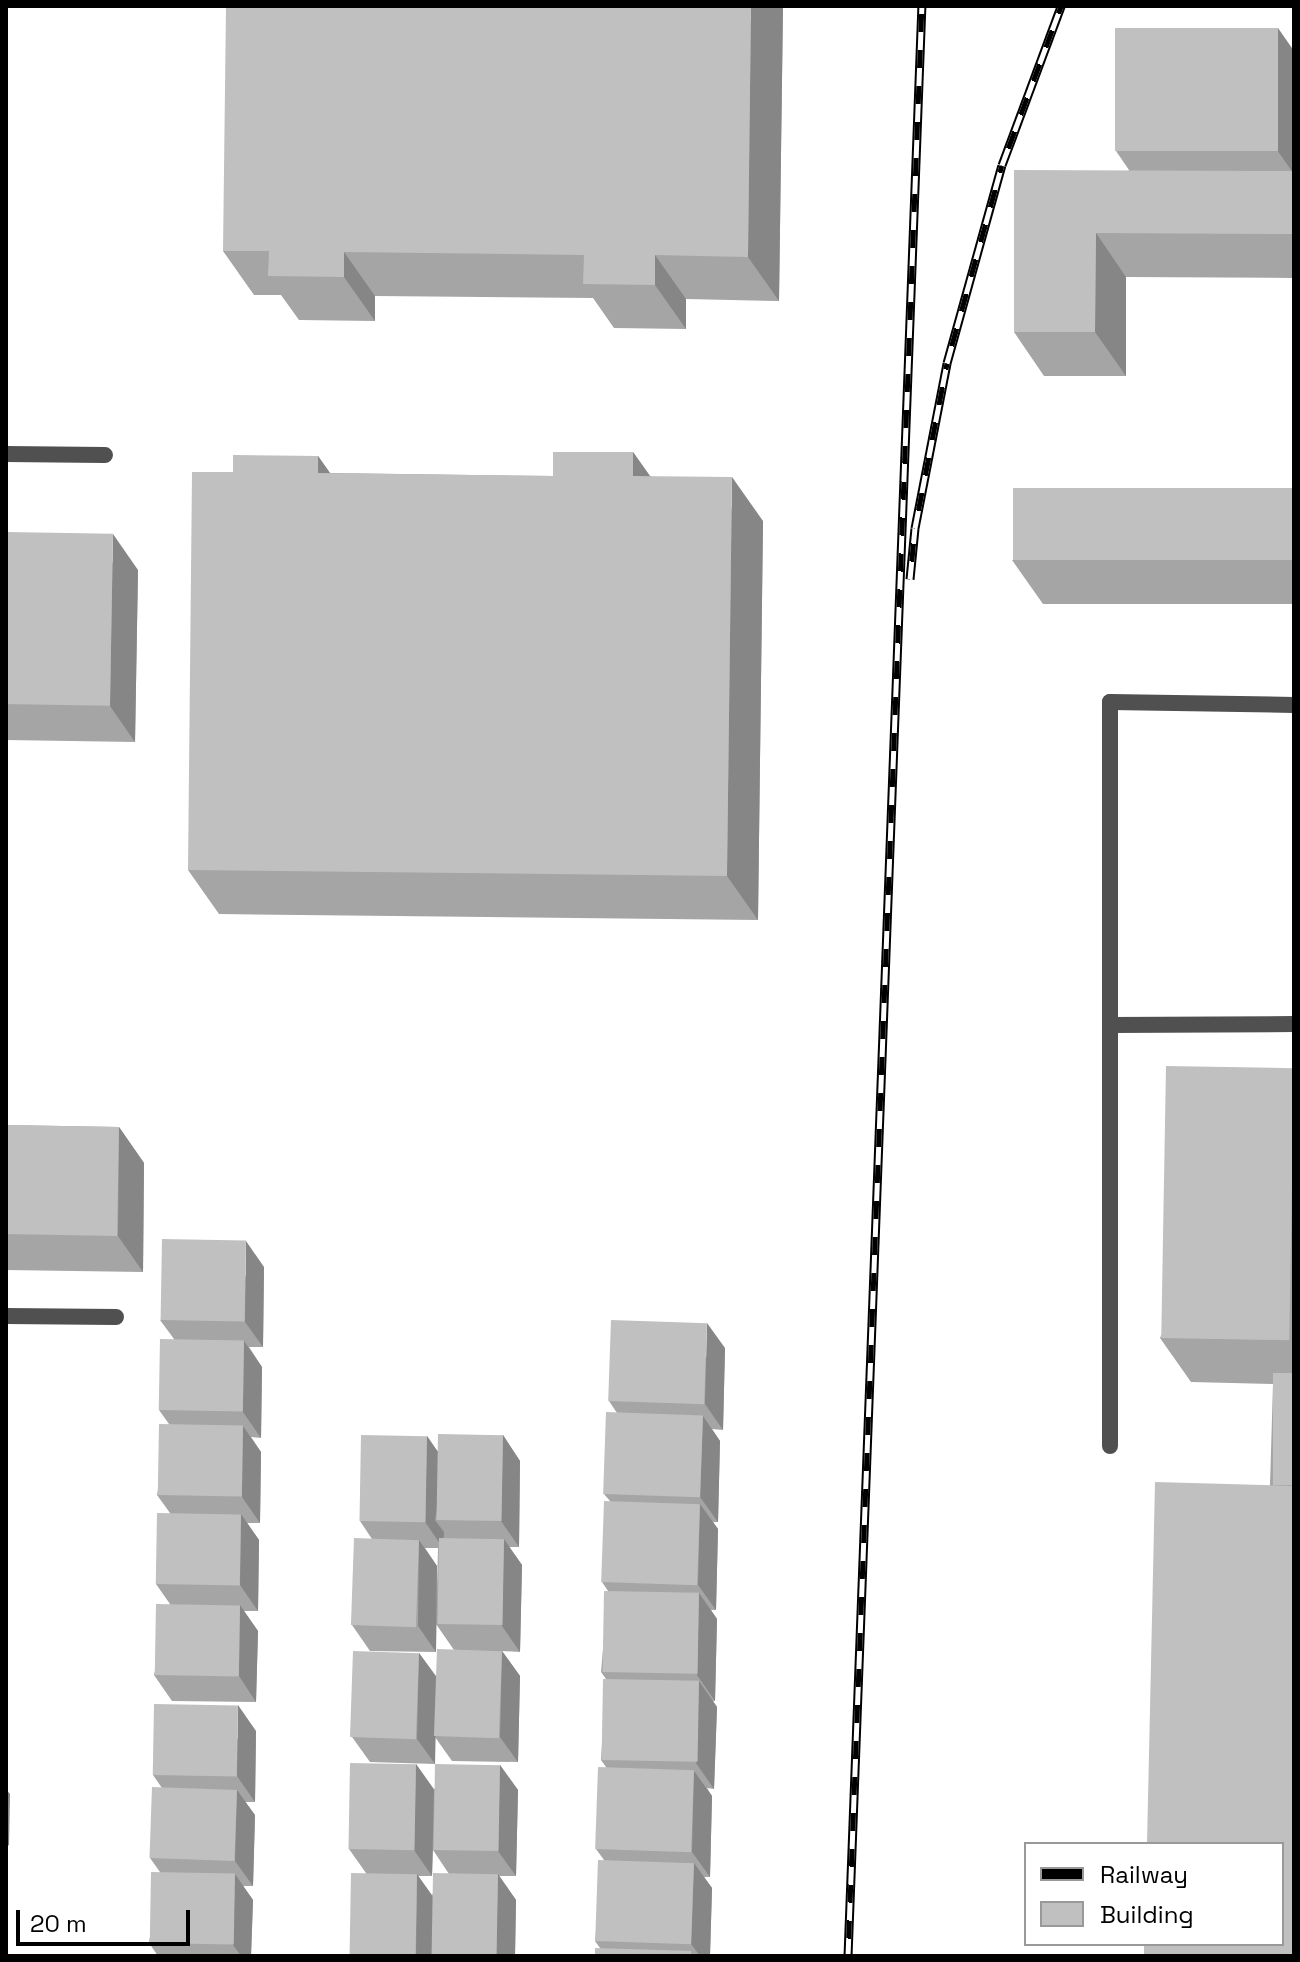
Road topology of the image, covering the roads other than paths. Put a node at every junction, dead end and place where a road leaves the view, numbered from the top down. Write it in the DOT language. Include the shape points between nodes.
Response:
graph roads {
  1 [pos="6,454"];
  2 [pos="105,455"];
  3 [pos="1294,705"];
  4 [pos="1294,1024"];
  5 [pos="1111,1025"];
  6 [pos="6,1316"];
  7 [pos="116,1317"];
  8 [pos="1110,1446"];
  1 -- 2 [label="lane"];
  3 -- 5 [label="lane" via="1110,702"];
  4 -- 5 [label="lane"];
  5 -- 8 [label="lane"];
  6 -- 7 [label="lane"];
}
